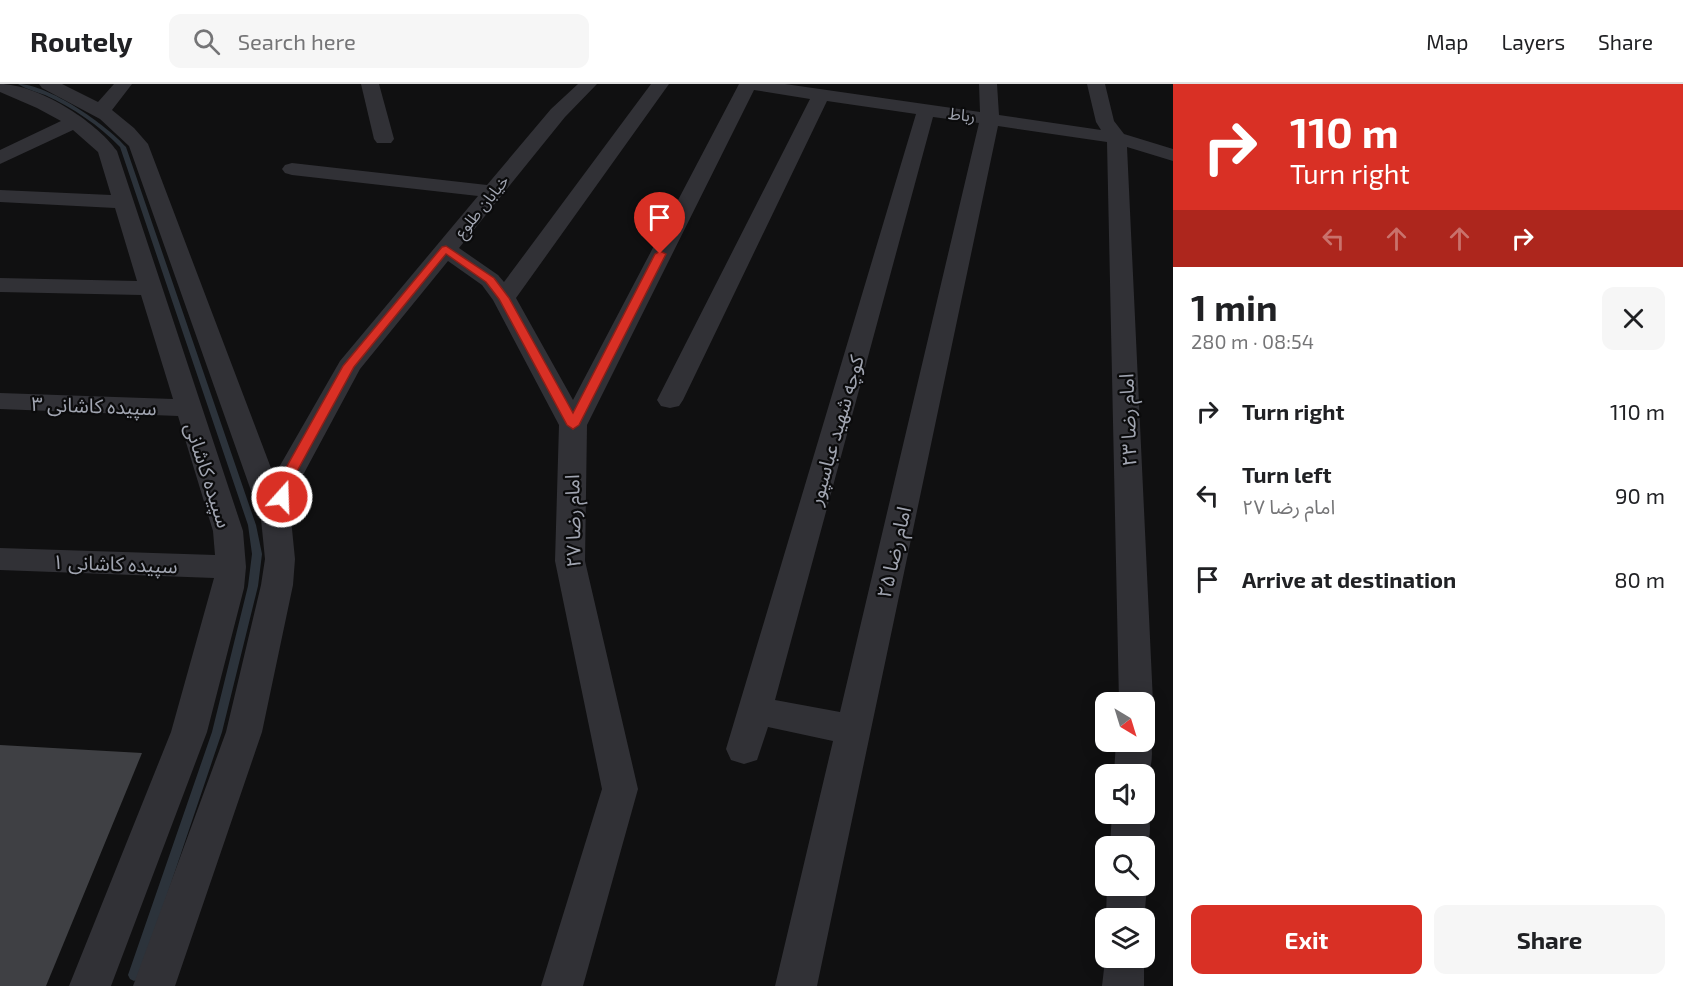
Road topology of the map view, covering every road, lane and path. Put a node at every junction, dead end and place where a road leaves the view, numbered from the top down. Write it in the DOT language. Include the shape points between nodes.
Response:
graph roads {
  1 [pos="48,84"];
  2 [pos="123,84"];
  3 [pos="370,84"];
  4 [pos="588,84"];
  5 [pos="660,84"];
  6 [pos="748,84"];
  7 [pos="988,84"];
  8 [pos="1096,84"];
  9 [pos="0,86"];
  10 [pos="821,95"];
  11 [pos="102,110"];
  12 [pos="926,110"];
  13 [pos="990,118"];
  14 [pos="74,122"];
  15 [pos="1117,138"];
  16 [pos="384,139"];
  17 [pos="1173,155"];
  18 [pos="0,158"];
  19 [pos="292,169"];
  20 [pos="493,192"];
  21 [pos="0,196"];
  22 [pos="123,202"];
  23 [pos="446,249"];
  24 [pos="0,285"];
  25 [pos="150,288"];
  26 [pos="504,298"];
  27 [pos="670,400"];
  28 [pos="0,401"];
  29 [pos="188,408"];
  30 [pos="573,425"];
  31 [pos="276,519"];
  32 [pos="0,559"];
  33 [pos="231,567"];
  34 [pos="1136,692"];
  35 [pos="755,710"];
  36 [pos="853,730"];
  37 [pos="744,749"];
  38 [pos="1124,968"];
  39 [pos="92,984"];
  40 [pos="154,984"];
  41 [pos="562,986"];
  42 [pos="796,986"];
  43 [pos="1123,986"];
  1 -- 11 [label="street"];
  2 -- 11 [label="street"];
  3 -- 16 [label="street"];
  4 -- 20 [label="street, خیابان طلوع" via="558,113"];
  5 -- 26 [label="street"];
  6 -- 10 [label="street, رباط"];
  6 -- 30 [label="street, امام رضا ۲۷"];
  7 -- 13 [label="street, امام رضا ۲۵"];
  8 -- 15 [label="street" via="1105,122"];
  9 -- 14 [label="street, سپیده کاشانی" via="22,93"];
  10 -- 12 [label="street, رباط"];
  10 -- 27 [label="street"];
  11 -- 31 [label="street" via="138,144"];
  12 -- 13 [label="street, رباط"];
  12 -- 35 [label="street, کوچه شهید عباسپور"];
  13 -- 15 [label="street, رباط"];
  13 -- 36 [label="street, امام رضا ۲۵"];
  14 -- 18 [label="street"];
  14 -- 22 [label="street, سپیده کاشانی" via="97,138 107,151"];
  15 -- 17 [label="street, رباط"];
  15 -- 34 [label="street, امام رضا ۲۳"];
  19 -- 20 [label="street"];
  20 -- 23 [label="street, خیابان طلوع"];
  21 -- 22 [label="street"];
  22 -- 25 [label="street, سپیده کاشانی"];
  23 -- 26 [label="street" via="490,280"];
  23 -- 31 [label="street, خیابان طلوع" via="349,366 289,475"];
  24 -- 25 [label="street"];
  25 -- 29 [label="street, سپیده کاشانی"];
  26 -- 30 [label="street"];
  28 -- 29 [label="street, سپیده کاشانی ۳"];
  29 -- 33 [label="street, سپیده کاشانی" via="228,531"];
  30 -- 41 [label="street, امام رضا ۲۷" via="570,561 620,789"];
  31 -- 40 [label="street" via="280,559 277,585 244,732"];
  32 -- 33 [label="street, سپیده کاشانی ۱"];
  33 -- 39 [label="street, سپیده کاشانی" via="189,732"];
  35 -- 36 [label="street"];
  35 -- 37 [label="street, کوچه شهید عباسپور"];
  36 -- 42 [label="street, امام رضا ۲۵"];
  38 -- 43 [label="street"];
}
